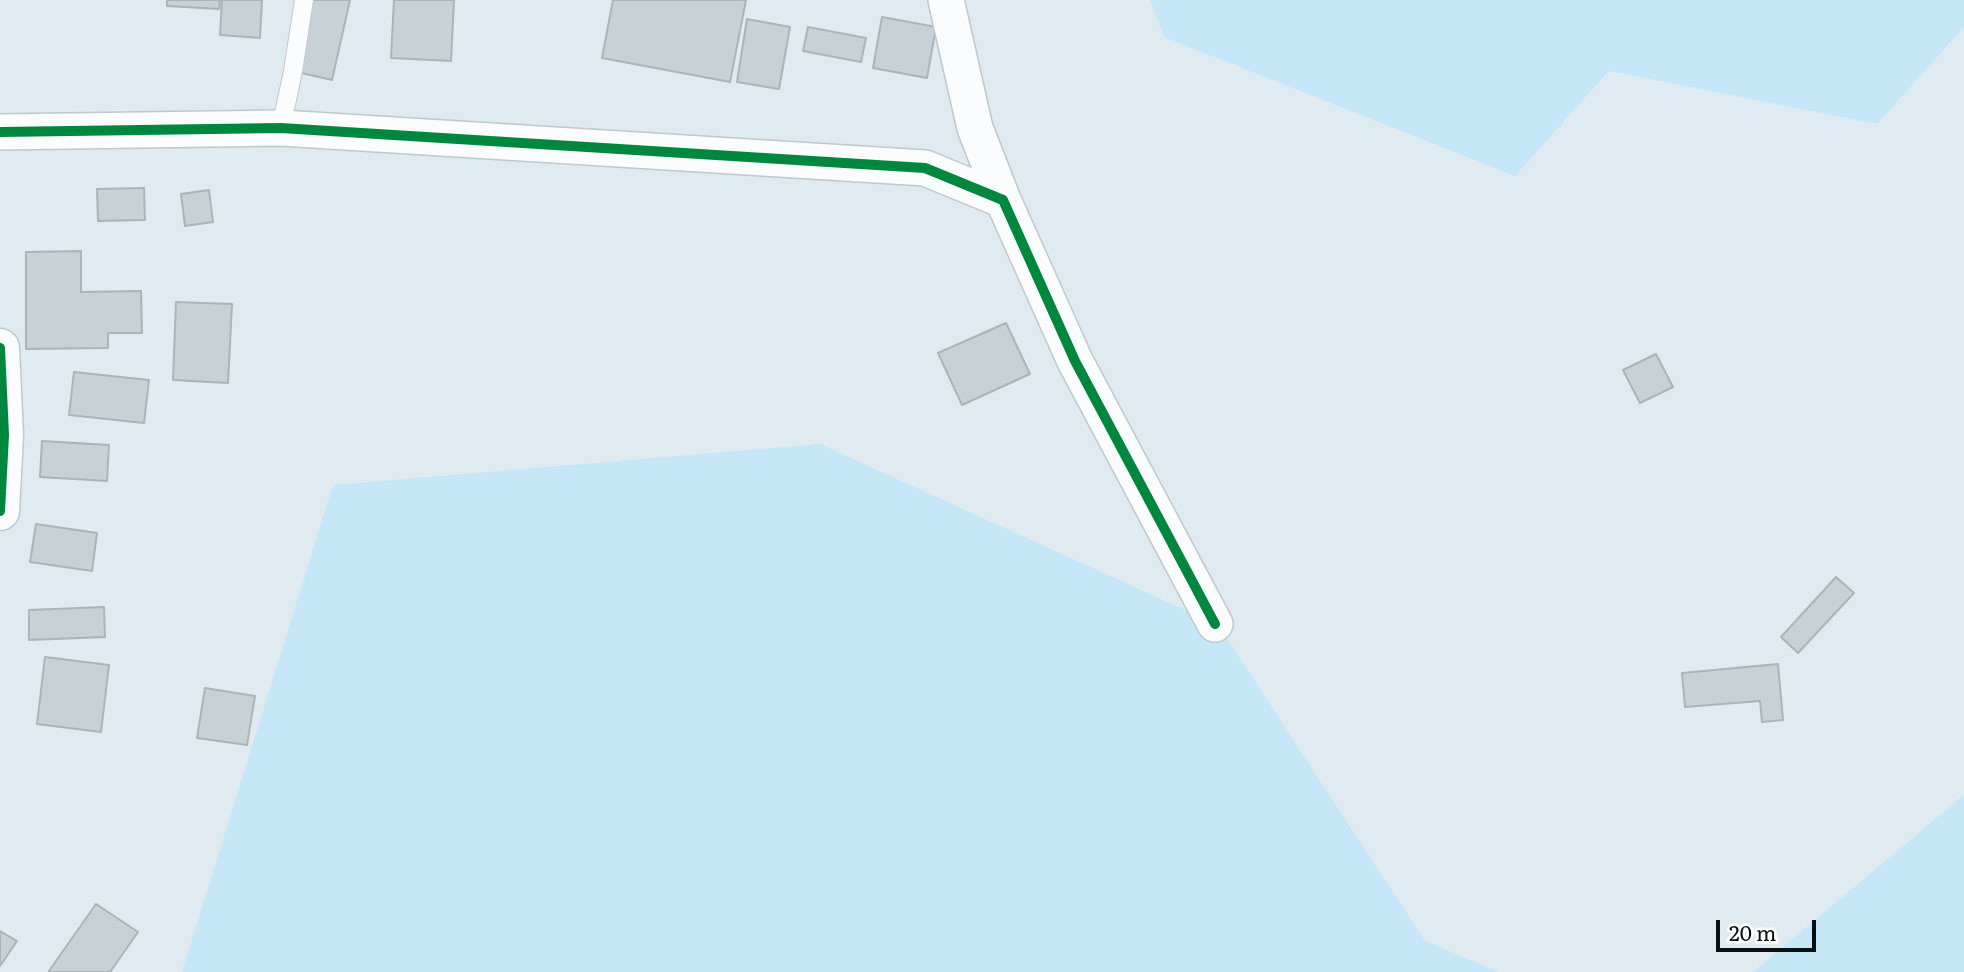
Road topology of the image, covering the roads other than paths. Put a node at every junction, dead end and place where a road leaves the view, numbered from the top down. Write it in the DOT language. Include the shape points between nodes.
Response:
graph roads {
  1 [pos="304,0"];
  2 [pos="946,0"];
  3 [pos="281,128"];
  4 [pos="0,132"];
  5 [pos="1003,200"];
  6 [pos="0,348"];
  7 [pos="0,511"];
  8 [pos="1215,624"];
  1 -- 3 [label="lane"];
  2 -- 5 [label="street" via="975,128"];
  3 -- 4 [label="street"];
  3 -- 5 [label="street" via="925,168"];
  5 -- 8 [label="street" via="1075,361"];
  6 -- 7 [label="street" via="4,435"];
}
